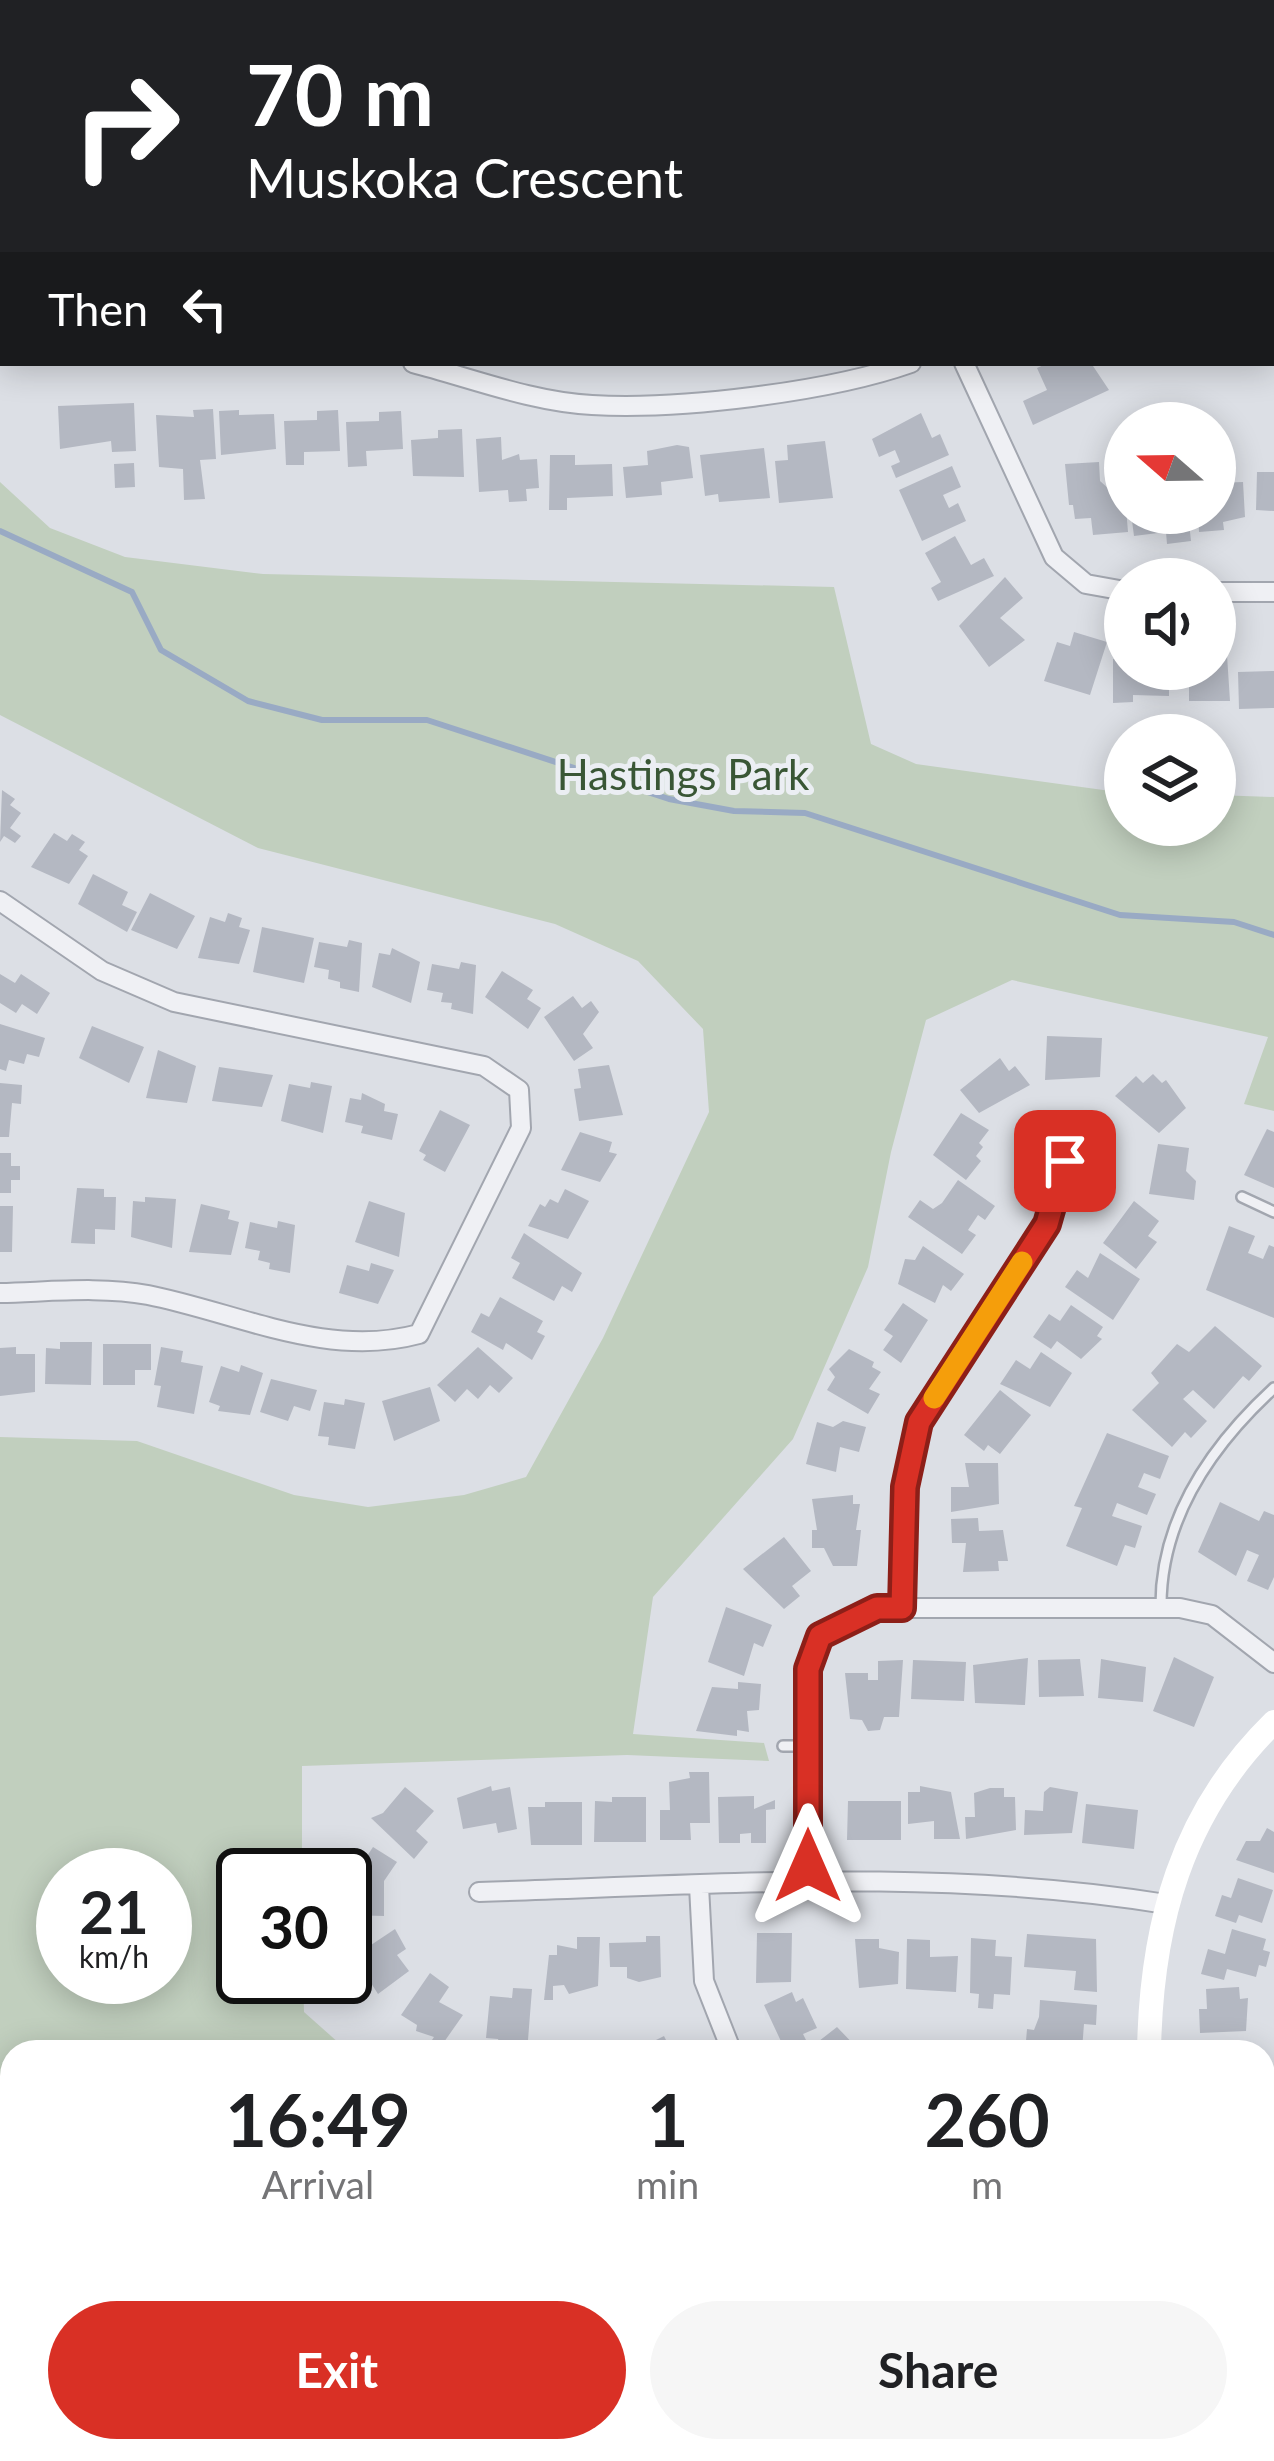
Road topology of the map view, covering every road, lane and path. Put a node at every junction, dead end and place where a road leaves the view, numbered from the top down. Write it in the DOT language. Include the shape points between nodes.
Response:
graph roads {
  1 [pos="426,366"];
  2 [pos="902,366"];
  3 [pos="965,366"];
  4 [pos="1104,587"];
  5 [pos="1236,592"];
  6 [pos="1274,592"];
  7 [pos="0,901"];
  8 [pos="1065,1161"];
  9 [pos="1243,1197"];
  10 [pos="1274,1212"];
  11 [pos="0,1293"];
  12 [pos="1274,1388"];
  13 [pos="902,1608"];
  14 [pos="1161,1608"];
  15 [pos="1274,1663"];
  16 [pos="1274,1722"];
  17 [pos="783,1746"];
  18 [pos="808,1746"];
  19 [pos="808,1885"];
  20 [pos="699,1886"];
  21 [pos="479,1892"];
  22 [pos="1166,1904"];
  23 [pos="727,2040"];
  24 [pos="1149,2040"];
  1 -- 2 [label="street" via="590,405 751,394"];
  3 -- 4 [label="street" via="1054,557 1086,584"];
  5 -- 6 [label="street"];
  7 -- 11 [label="street" via="102,971 174,1002 484,1066 519,1090 521,1128 418,1334 382,1344 336,1343 142,1294"];
  8 -- 13 [label="street" via="1047,1224 919,1422 905,1487"];
  9 -- 10 [label="lane"];
  12 -- 14 [label="lane" via="1228,1437 1172,1527"];
  13 -- 14 [label="street"];
  13 -- 18 [label="street" via="877,1608 820,1636 808,1669"];
  14 -- 15 [label="street" via="1212,1615"];
  16 -- 22 [label="street" via="1197,1821"];
  17 -- 18 [label="lane"];
  18 -- 19 [label="street"];
  19 -- 20 [label="street"];
  19 -- 22 [label="street" via="1054,1886"];
  20 -- 21 [label="street"];
  20 -- 23 [label="street" via="704,1982"];
  22 -- 24 [label="street"];
}
